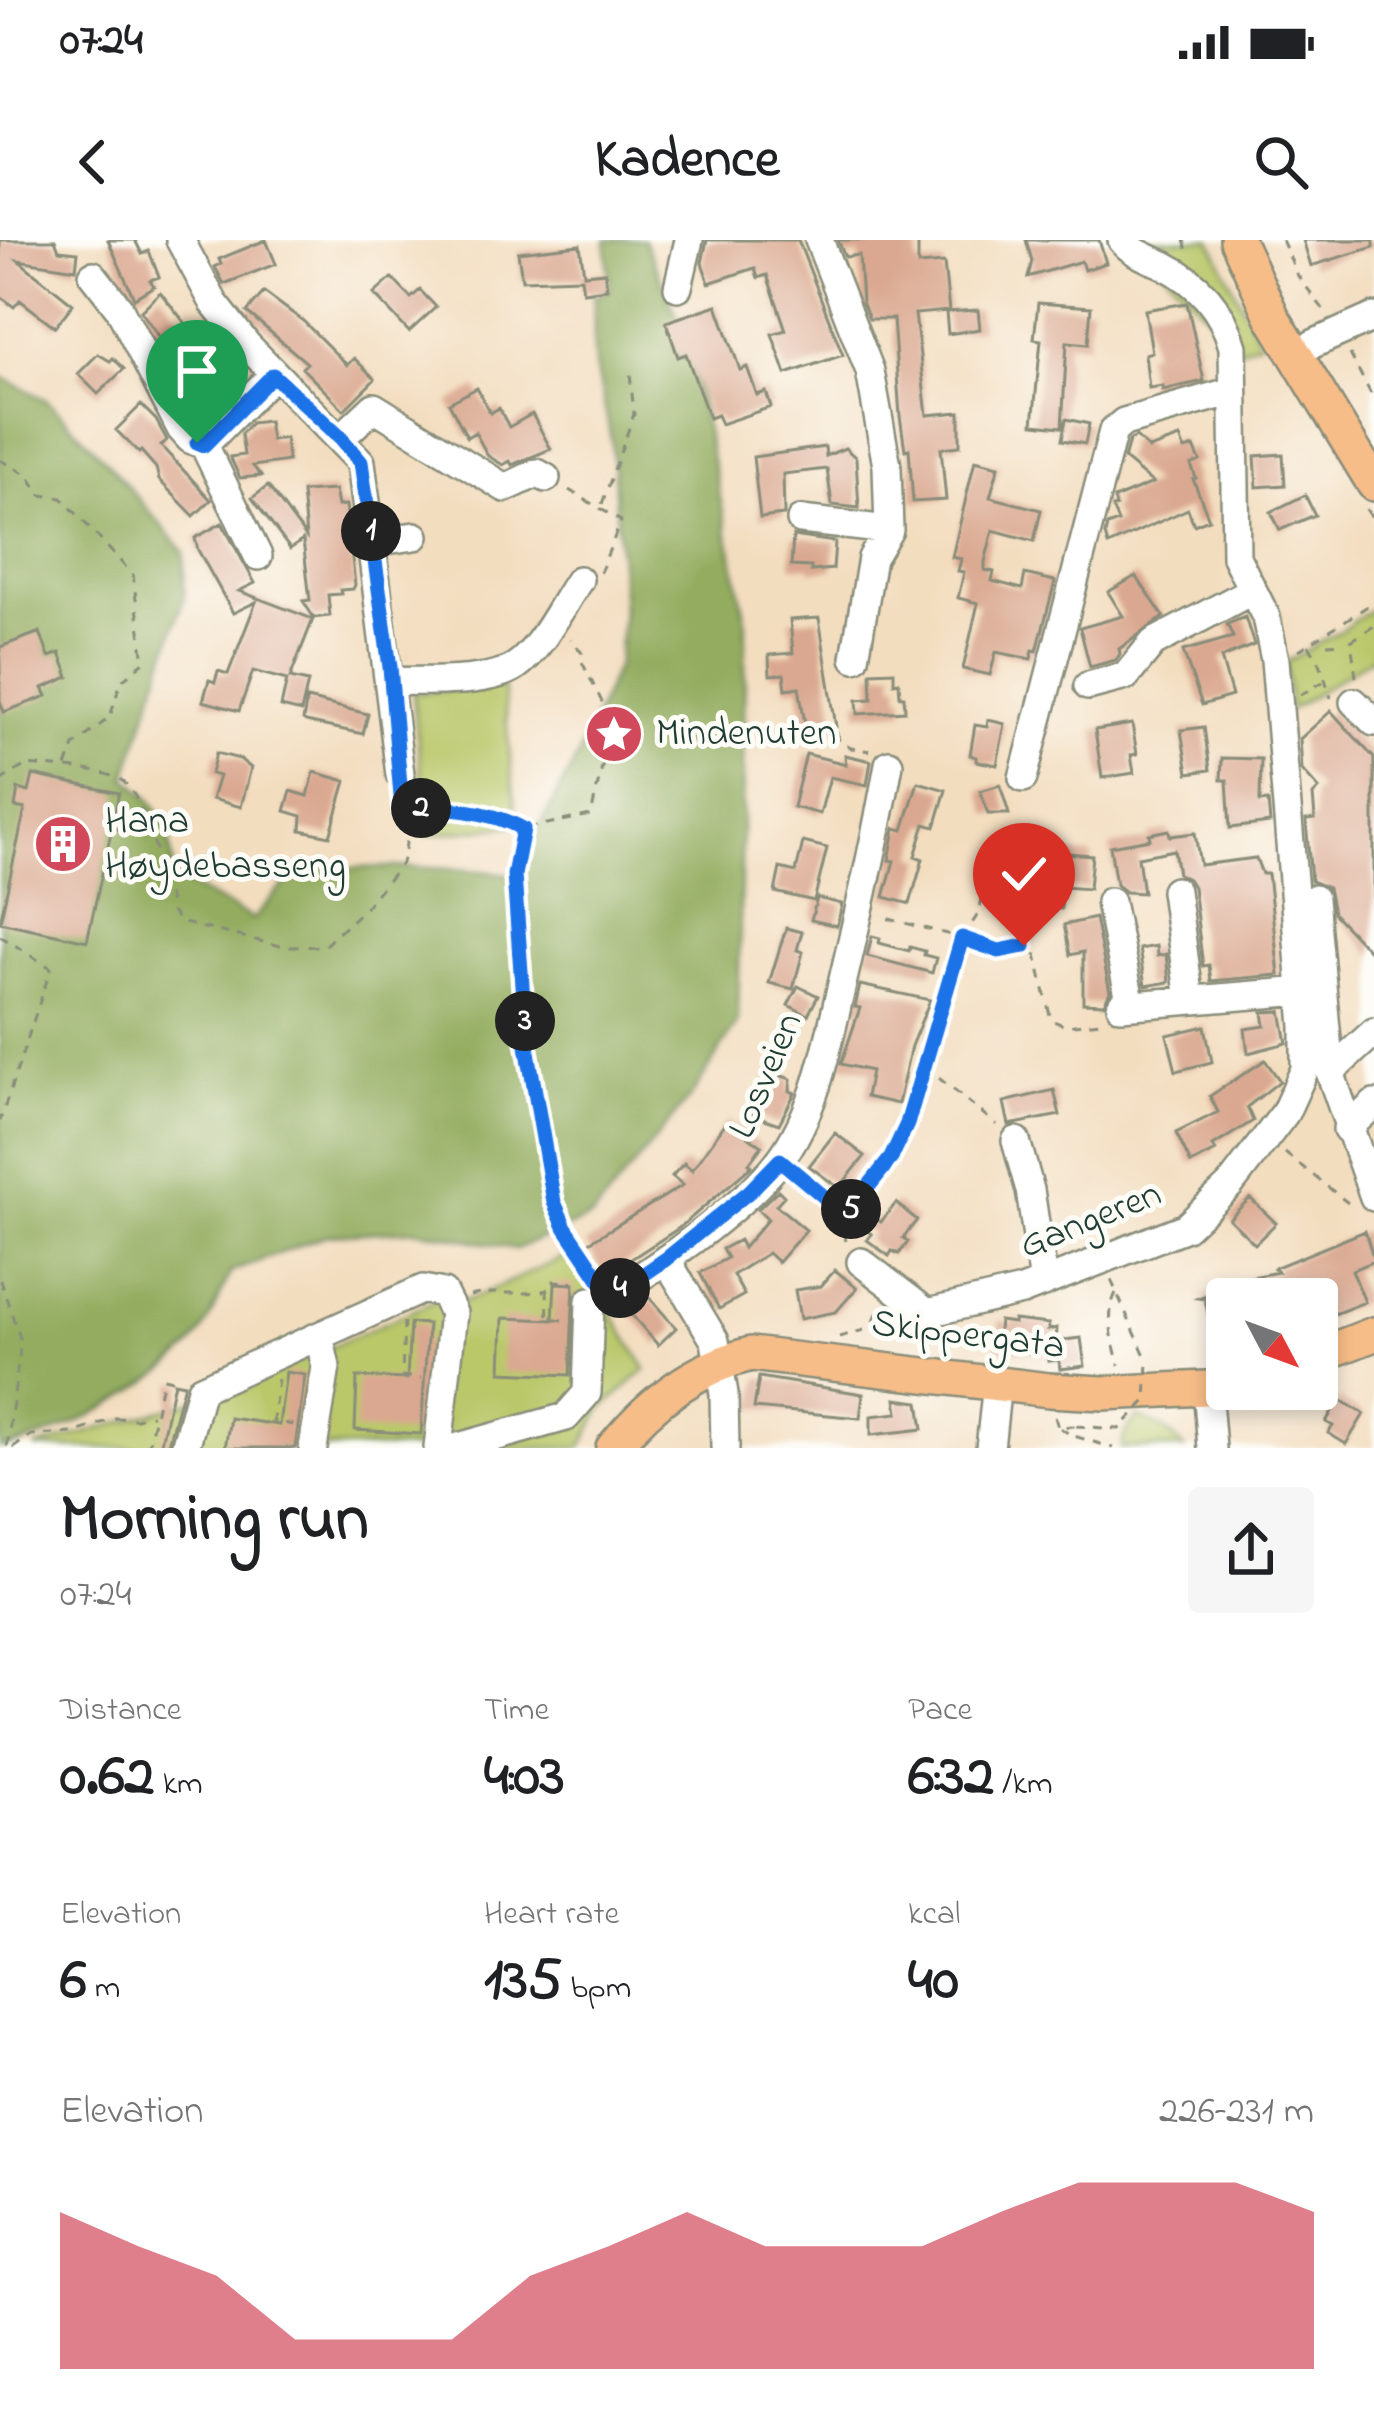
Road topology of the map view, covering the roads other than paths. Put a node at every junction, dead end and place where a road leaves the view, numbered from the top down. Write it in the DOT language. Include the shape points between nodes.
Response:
graph roads {
  1 [pos="180,240"];
  2 [pos="689,240"];
  3 [pos="819,240"];
  4 [pos="1122,240"];
  5 [pos="1237,240"];
  6 [pos="1261,240"];
  7 [pos="93,274"];
  8 [pos="678,287"];
  9 [pos="1374,317"];
  10 [pos="1313,344"];
  11 [pos="273,375"];
  12 [pos="1233,391"];
  13 [pos="341,438"];
  14 [pos="1374,442"];
  15 [pos="204,445"];
  16 [pos="546,478"];
  17 [pos="1374,484"];
  18 [pos="801,520"];
  19 [pos="889,530"];
  20 [pos="415,536"];
  21 [pos="372,542"];
  22 [pos="258,556"];
  23 [pos="587,581"];
  24 [pos="1251,591"];
  25 [pos="855,658"];
  26 [pos="392,682"];
  27 [pos="1088,686"];
  28 [pos="889,764"];
  29 [pos="400,774"];
  30 [pos="1023,778"];
  31 [pos="1175,891"];
  32 [pos="1314,899"];
  33 [pos="1110,902"];
  34 [pos="1303,991"];
  35 [pos="1190,1000"];
  36 [pos="1374,1032"];
  37 [pos="1330,1072"];
  38 [pos="1374,1104"];
  39 [pos="1347,1129"];
  40 [pos="1016,1141"];
  41 [pos="1365,1202"];
  42 [pos="666,1259"];
  43 [pos="861,1262"];
  44 [pos="1044,1283"];
  45 [pos="624,1288"];
  46 [pos="590,1301"];
  47 [pos="930,1315"];
  48 [pos="889,1322"];
  49 [pos="1374,1334"];
  50 [pos="320,1336"];
  51 [pos="1338,1348"];
  52 [pos="1374,1354"];
  53 [pos="720,1362"];
  54 [pos="1338,1365"];
  55 [pos="997,1383"];
  56 [pos="1206,1387"];
  57 [pos="1217,1410"];
  58 [pos="185,1448"];
  59 [pos="313,1448"];
  60 [pos="438,1448"];
  61 [pos="455,1448"];
  62 [pos="614,1448"];
  63 [pos="725,1448"];
  64 [pos="990,1448"];
  65 [pos="1212,1448"];
  1 -- 11 [label="street" via="214,303"];
  2 -- 8 [label="street"];
  3 -- 19 [label="street" via="870,370"];
  4 -- 12 [label="street, Gangeren" via="1210,300 1233,347"];
  5 -- 17 [label="main road" via="1273,318"];
  6 -- 10 [label="main road"];
  7 -- 15 [label="street" via="181,429"];
  9 -- 10 [label="street"];
  10 -- 14 [label="main road"];
  11 -- 13 [label="street"];
  11 -- 15 [label="street"];
  12 -- 24 [label="street, Gangeren" via="1236,557"];
  12 -- 30 [label="street" via="1113,431"];
  13 -- 16 [label="street" via="374,407 506,488 537,473"];
  13 -- 21 [label="street" via="361,462"];
  15 -- 22 [label="street"];
  18 -- 19 [label="street"];
  19 -- 25 [label="street" via="872,558"];
  20 -- 21 [label="street"];
  21 -- 26 [label="street"];
  23 -- 26 [label="street" via="507,671"];
  24 -- 27 [label="street" via="1153,643 1126,676"];
  24 -- 34 [label="street, Gangeren" via="1275,660"];
  26 -- 29 [label="street"];
  28 -- 42 [label="street, Losveien" via="825,1055 780,1160"];
  31 -- 35 [label="street"];
  32 -- 37 [label="street"];
  33 -- 35 [label="street" via="1122,1010"];
  34 -- 35 [label="street"];
  34 -- 44 [label="street, Gangeren" via="1305,1070 1285,1113 1205,1212 1186,1227"];
  36 -- 37 [label="street"];
  37 -- 39 [label="street"];
  38 -- 39 [label="street"];
  39 -- 41 [label="street"];
  40 -- 44 [label="street"];
  42 -- 45 [label="street, Losveien"];
  42 -- 53 [label="street"];
  43 -- 47 [label="street"];
  44 -- 47 [label="street, Gangeren"];
  46 -- 61 [label="street" via="587,1393 566,1417"];
  47 -- 48 [label="street, Gangeren"];
  49 -- 51 [label="main road"];
  50 -- 58 [label="street" via="201,1389"];
  50 -- 59 [label="street" via="326,1367"];
  50 -- 60 [label="street" via="423,1289 443,1293 453,1313"];
  52 -- 54 [label="main road"];
  53 -- 55 [label="main road, Skippergata" via="793,1357"];
  53 -- 62 [label="main road, Skippergata" via="665,1396"];
  53 -- 63 [label="street"];
  55 -- 56 [label="main road, Skippergata" via="1103,1394"];
  55 -- 64 [label="street"];
  57 -- 65 [label="street"];
}
